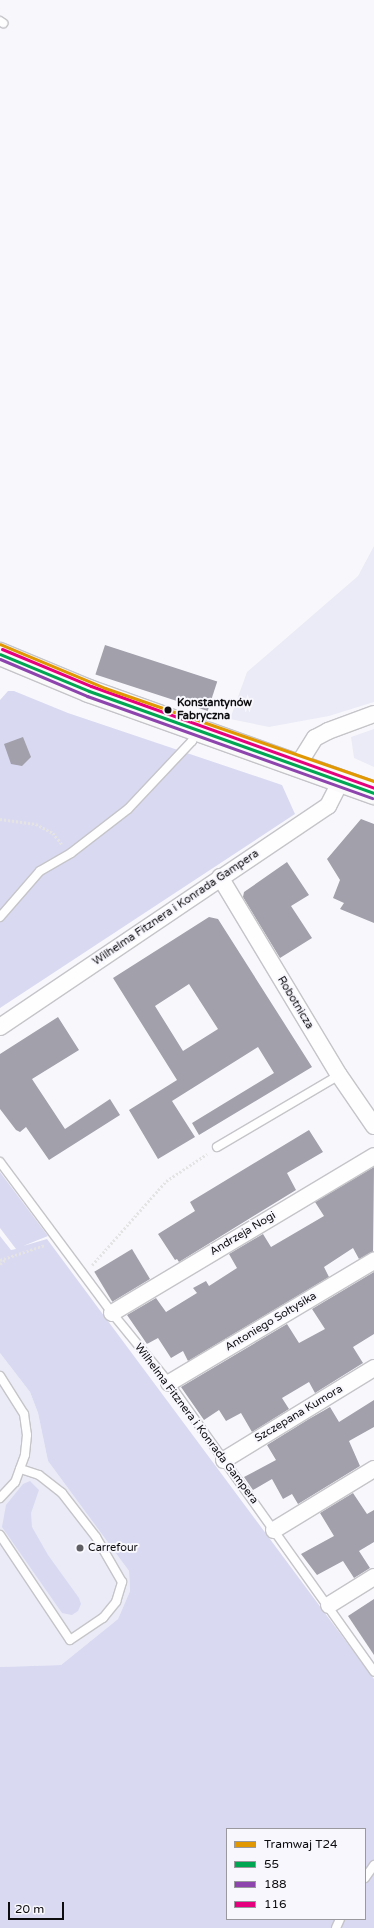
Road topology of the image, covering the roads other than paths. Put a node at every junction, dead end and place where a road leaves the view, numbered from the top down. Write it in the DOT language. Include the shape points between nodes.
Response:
graph roads {
  1 [pos="0,654"];
  2 [pos="374,714"];
  3 [pos="197,729"];
  4 [pos="298,764"];
  5 [pos="341,780"];
  6 [pos="374,793"];
  7 [pos="220,877"];
  8 [pos="0,916"];
  9 [pos="0,1027"];
  10 [pos="339,1075"];
  11 [pos="374,1126"];
  12 [pos="217,1147"];
  13 [pos="374,1156"];
  14 [pos="0,1162"];
  15 [pos="374,1261"];
  16 [pos="112,1313"];
  17 [pos="374,1368"];
  18 [pos="0,1376"];
  19 [pos="169,1383"];
  20 [pos="224,1460"];
  21 [pos="20,1469"];
  22 [pos="374,1469"];
  23 [pos="0,1498"];
  24 [pos="274,1530"];
  25 [pos="0,1535"];
  26 [pos="374,1578"];
  27 [pos="329,1605"];
  28 [pos="374,1671"];
  29 [pos="374,1865"];
  30 [pos="366,1877"];
  1 -- 3 [label="street" via="89,691"];
  2 -- 4 [label="street" via="315,738"];
  3 -- 4 [label="street"];
  3 -- 8 [label="lane" via="192,741 128,810 71,853 40,871"];
  4 -- 5 [label="street"];
  5 -- 6 [label="street"];
  5 -- 7 [label="street, Wilhelma Fitznera i Konrada Gampera" via="328,806"];
  7 -- 9 [label="street, Wilhelma Fitznera i Konrada Gampera"];
  7 -- 10 [label="street, Robotnicza"];
  10 -- 11 [label="street, Robotnicza"];
  10 -- 12 [label="lane"];
  13 -- 16 [label="street, Andrzeja Nogi"];
  14 -- 16 [label="lane, Wilhelma Fitznera i Konrada Gampera"];
  15 -- 19 [label="street, Antoniego Sołtysika"];
  16 -- 19 [label="lane, Wilhelma Fitznera i Konrada Gampera"];
  17 -- 20 [label="street, Szczepana Kumora"];
  18 -- 21 [label="lane" via="24,1414 27,1435"];
  19 -- 20 [label="lane, Wilhelma Fitznera i Konrada Gampera"];
  20 -- 24 [label="lane, Wilhelma Fitznera i Konrada Gampera"];
  21 -- 23 [label="lane" via="15,1482"];
  21 -- 25 [label="lane" via="39,1475 62,1493 96,1537 122,1582 116,1602 103,1618 70,1640"];
  22 -- 24 [label="street"];
  24 -- 27 [label="lane, Wilhelma Fitznera i Konrada Gampera"];
  26 -- 27 [label="street"];
  27 -- 28 [label="lane, Wilhelma Fitznera i Konrada Gampera"];
  29 -- 30 [label="lane"];
}
